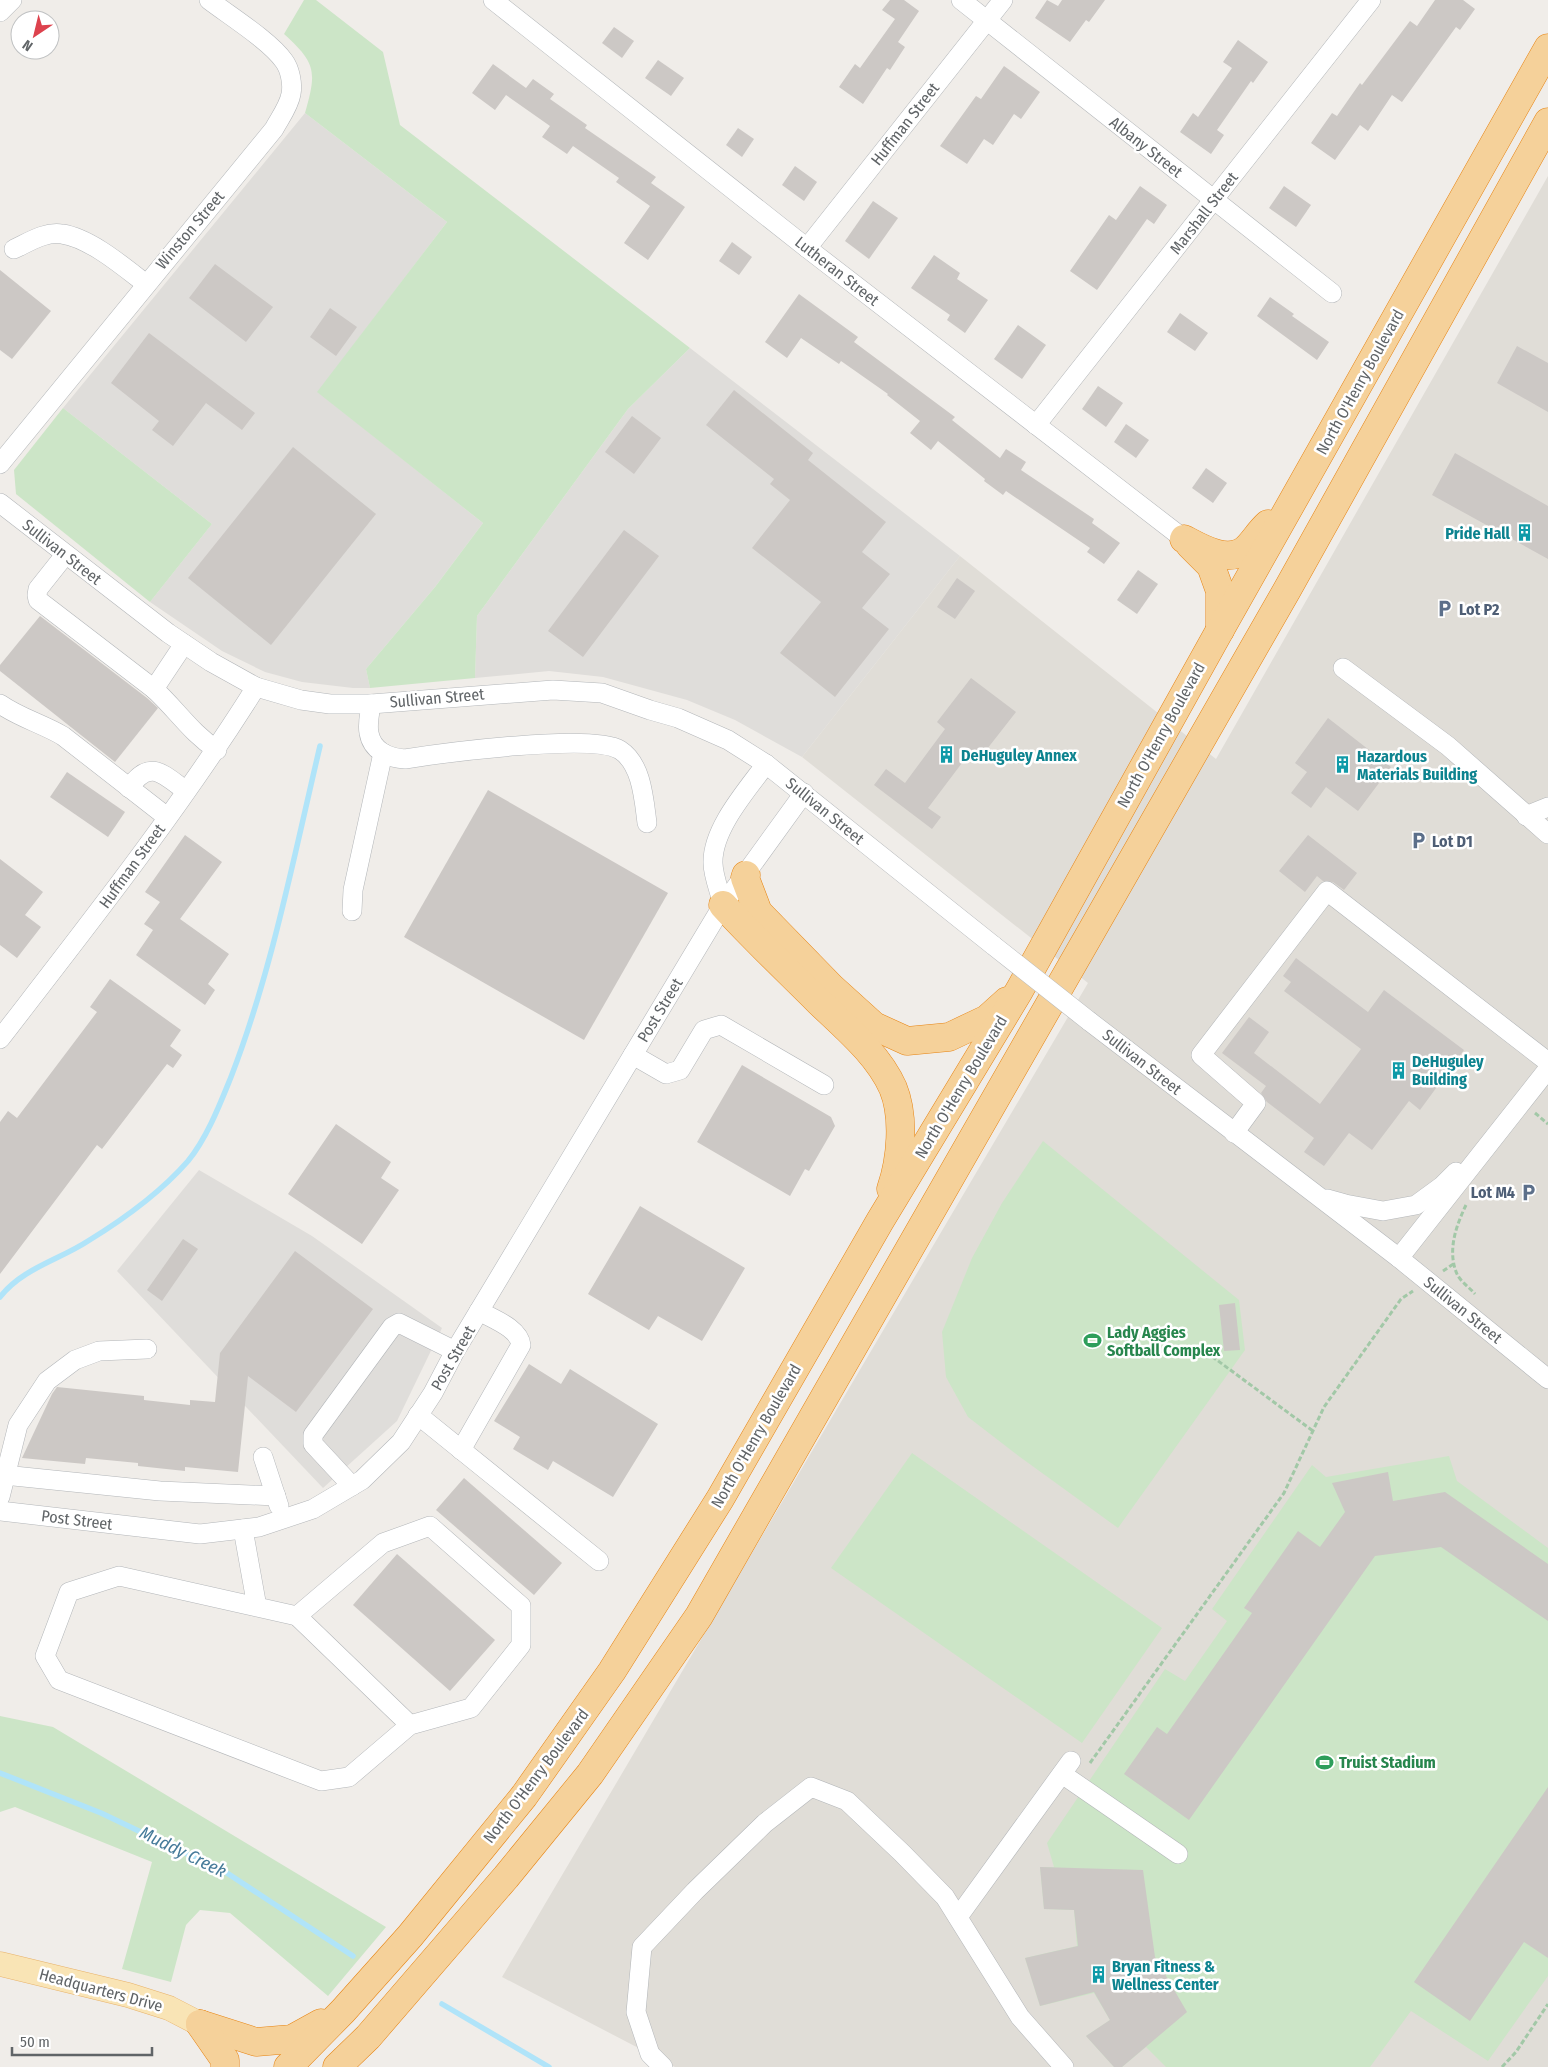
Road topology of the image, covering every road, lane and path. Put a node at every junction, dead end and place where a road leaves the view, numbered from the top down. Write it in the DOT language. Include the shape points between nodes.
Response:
graph roads {
  1 [pos="12,0"];
  2 [pos="209,0"];
  3 [pos="961,0"];
  4 [pos="1003,0"];
  5 [pos="1371,0"];
  6 [pos="496,1"];
  7 [pos="0,12"];
  8 [pos="987,21"];
  9 [pos="1548,48"];
  10 [pos="1548,122"];
  11 [pos="1214,201"];
  12 [pos="807,248"];
  13 [pos="14,249"];
  14 [pos="146,284"];
  15 [pos="1332,293"];
  16 [pos="1036,425"];
  17 [pos="0,464"];
  18 [pos="0,502"];
  19 [pos="1291,506"];
  20 [pos="1184,539"];
  21 [pos="65,555"];
  22 [pos="1220,630"];
  23 [pos="184,644"];
  24 [pos="1343,668"];
  25 [pos="256,687"];
  26 [pos="154,689"];
  27 [pos="0,704"];
  28 [pos="371,704"];
  29 [pos="217,750"];
  30 [pos="383,753"];
  31 [pos="766,764"];
  32 [pos="129,788"];
  33 [pos="186,791"];
  34 [pos="804,793"];
  35 [pos="1548,806"];
  36 [pos="1526,816"];
  37 [pos="167,817"];
  38 [pos="647,823"];
  39 [pos="1548,834"];
  40 [pos="746,875"];
  41 [pos="723,905"];
  42 [pos="352,910"];
  43 [pos="1019,991"];
  44 [pos="0,1040"];
  45 [pos="633,1055"];
  46 [pos="1548,1062"];
  47 [pos="1548,1069"];
  48 [pos="824,1085"];
  49 [pos="1539,1107"];
  50 [pos="1534,1113"];
  51 [pos="1529,1120"];
  52 [pos="1548,1124"];
  53 [pos="1234,1133"];
  54 [pos="1491,1142"];
  55 [pos="1316,1195"];
  56 [pos="1466,1204"];
  57 [pos="880,1221"];
  58 [pos="1399,1258"];
  59 [pos="1455,1263"];
  60 [pos="1428,1281"];
  61 [pos="1478,1297"];
  62 [pos="480,1311"];
  63 [pos="147,1349"];
  64 [pos="456,1351"];
  65 [pos="1206,1352"];
  66 [pos="1548,1379"];
  67 [pos="418,1415"];
  68 [pos="1313,1431"];
  69 [pos="461,1450"];
  70 [pos="263,1456"];
  71 [pos="4,1475"];
  72 [pos="352,1486"];
  73 [pos="276,1496"];
  74 [pos="0,1497"];
  75 [pos="0,1511"];
  76 [pos="284,1519"];
  77 [pos="243,1529"];
  78 [pos="599,1561"];
  79 [pos="257,1607"];
  80 [pos="297,1616"];
  81 [pos="410,1725"];
  82 [pos="1073,1768"];
  83 [pos="1178,1854"];
  84 [pos="958,1917"];
  85 [pos="0,1964"];
  86 [pos="1548,2004"];
  87 [pos="343,2011"];
  88 [pos="200,2024"];
  89 [pos="368,2037"];
  90 [pos="225,2067"];
  91 [pos="288,2067"];
  92 [pos="337,2067"];
  93 [pos="353,2067"];
  94 [pos="663,2067"];
  95 [pos="1064,2067"];
  96 [pos="1502,2067"];
  1 -- 7 [label="street"];
  2 -- 14 [label="street, Winston Street" via="272,48 285,62 291,78 291,94 274,129"];
  3 -- 8 [label="street, Albany Street"];
  4 -- 8 [label="street, Huffman Street"];
  5 -- 11 [label="street, Marshall Street"];
  6 -- 12 [label="street, Lutheran Street"];
  8 -- 11 [label="street, Albany Street"];
  8 -- 12 [label="street, Huffman Street"];
  9 -- 19 [label="highway, North O'Henry Boulevard"];
  10 -- 89 [label="highway" via="1277,607 699,1616 590,1774"];
  11 -- 15 [label="street, Albany Street"];
  11 -- 16 [label="street, Marshall Street"];
  12 -- 16 [label="street, Lutheran Street"];
  13 -- 14 [label="street" via="41,236 61,234 85,241"];
  14 -- 17 [label="street, Winston Street"];
  16 -- 20 [label="street, Lutheran Street"];
  18 -- 21 [label="street, Sullivan Street"];
  19 -- 20 [label="highway" via="1265,526 1245,550 1214,554"];
  19 -- 22 [label="highway, North O'Henry Boulevard"];
  20 -- 22 [label="highway" via="1210,566 1220,591"];
  21 -- 23 [label="street, Sullivan Street"];
  21 -- 26 [label="street" via="38,588 38,600"];
  22 -- 43 [label="highway, North O'Henry Boulevard"];
  23 -- 25 [label="street, Sullivan Street"];
  23 -- 26 [label="street"];
  24 -- 36 [label="street" via="1448,746"];
  25 -- 28 [label="street, Sullivan Street" via="301,700"];
  25 -- 29 [label="street, Huffman Street"];
  26 -- 29 [label="street" via="201,739"];
  27 -- 32 [label="street" via="63,736"];
  28 -- 30 [label="street" via="369,732 373,743"];
  28 -- 31 [label="street, Sullivan Street" via="553,690 602,693 678,718 728,740"];
  29 -- 33 [label="street, Huffman Street"];
  30 -- 38 [label="street" via="392,759 405,759 564,743 612,746 628,757 635,769 642,788"];
  30 -- 42 [label="street" via="353,890"];
  31 -- 34 [label="street, Sullivan Street"];
  31 -- 41 [label="street" via="728,817 716,841 712,863"];
  32 -- 33 [label="street" via="136,777 147,770 159,772"];
  32 -- 37 [label="street"];
  33 -- 37 [label="street, Huffman Street"];
  34 -- 40 [label="street, Post Street"];
  34 -- 53 [label="street, Sullivan Street, bridge"];
  35 -- 36 [label="street"];
  36 -- 39 [label="street"];
  37 -- 44 [label="street, Huffman Street"];
  40 -- 41 [label="street, Post Street"];
  40 -- 43 [label="highway" via="758,912 874,1026 907,1040 949,1037 986,1019"];
  41 -- 45 [label="street, Post Street"];
  41 -- 57 [label="highway" via="869,1050 893,1089 901,1127 897,1171"];
  43 -- 57 [label="highway, North O'Henry Boulevard"];
  45 -- 48 [label="street" via="666,1074 680,1070 704,1030 721,1025"];
  45 -- 62 [label="street, Post Street"];
  46 -- 53 [label="street" via="1327,891 1201,1056 1256,1103"];
  47 -- 54 [label="street"];
  49 -- 50 [label="path"];
  50 -- 51 [label="path"];
  50 -- 52 [label="path"];
  53 -- 55 [label="street, Sullivan Street"];
  54 -- 55 [label="street" via="1442,1186 1416,1204 1383,1211"];
  54 -- 58 [label="street"];
  55 -- 58 [label="street, Sullivan Street"];
  56 -- 59 [label="path" via="1456,1227 1452,1252"];
  57 -- 87 [label="highway, North O'Henry Boulevard" via="720,1499 612,1671 524,1796 410,1936"];
  58 -- 60 [label="street, Sullivan Street"];
  59 -- 60 [label="path"];
  59 -- 61 [label="path" via="1457,1274"];
  60 -- 66 [label="street, Sullivan Street"];
  60 -- 68 [label="path" via="1401,1299 1324,1407"];
  62 -- 64 [label="street, Post Street"];
  62 -- 69 [label="street" via="512,1330 521,1346"];
  63 -- 71 [label="street" via="98,1351 75,1360 48,1382 18,1425"];
  64 -- 67 [label="street, Post Street"];
  64 -- 72 [label="street" via="399,1323 392,1327 313,1435 313,1444"];
  65 -- 68 [label="path"];
  67 -- 69 [label="street"];
  67 -- 72 [label="street, Post Street" via="401,1442"];
  68 -- 82 [label="path" via="1284,1492"];
  69 -- 78 [label="street"];
  70 -- 73 [label="street"];
  71 -- 73 [label="street" via="160,1491"];
  71 -- 74 [label="street"];
  72 -- 76 [label="street, Post Street" via="313,1509"];
  73 -- 76 [label="street"];
  75 -- 77 [label="street, Post Street" via="200,1534"];
  76 -- 77 [label="street, Post Street"];
  77 -- 79 [label="street"];
  79 -- 80 [label="street"];
  79 -- 81 [label="street" via="119,1576 69,1592 46,1656 59,1680 321,1781 349,1777"];
  80 -- 81 [label="street"];
  80 -- 81 [label="street" via="383,1543 430,1526 521,1606 521,1645 471,1708"];
  82 -- 83 [label="street"];
  82 -- 84 [label="street"];
  84 -- 94 [label="street" via="945,1897 847,1802 811,1787 764,1823 642,1948 636,2012 650,2054"];
  84 -- 95 [label="street" via="1020,2017"];
  85 -- 88 [label="main road, Headquarters Drive" via="128,1995 169,2008"];
  86 -- 96 [label="path"];
  87 -- 88 [label="highway" via="292,2039 256,2042"];
  87 -- 91 [label="highway, North O'Henry Boulevard"];
  88 -- 90 [label="highway" via="224,2060"];
  89 -- 92 [label="highway"];
  89 -- 93 [label="highway"];
}
